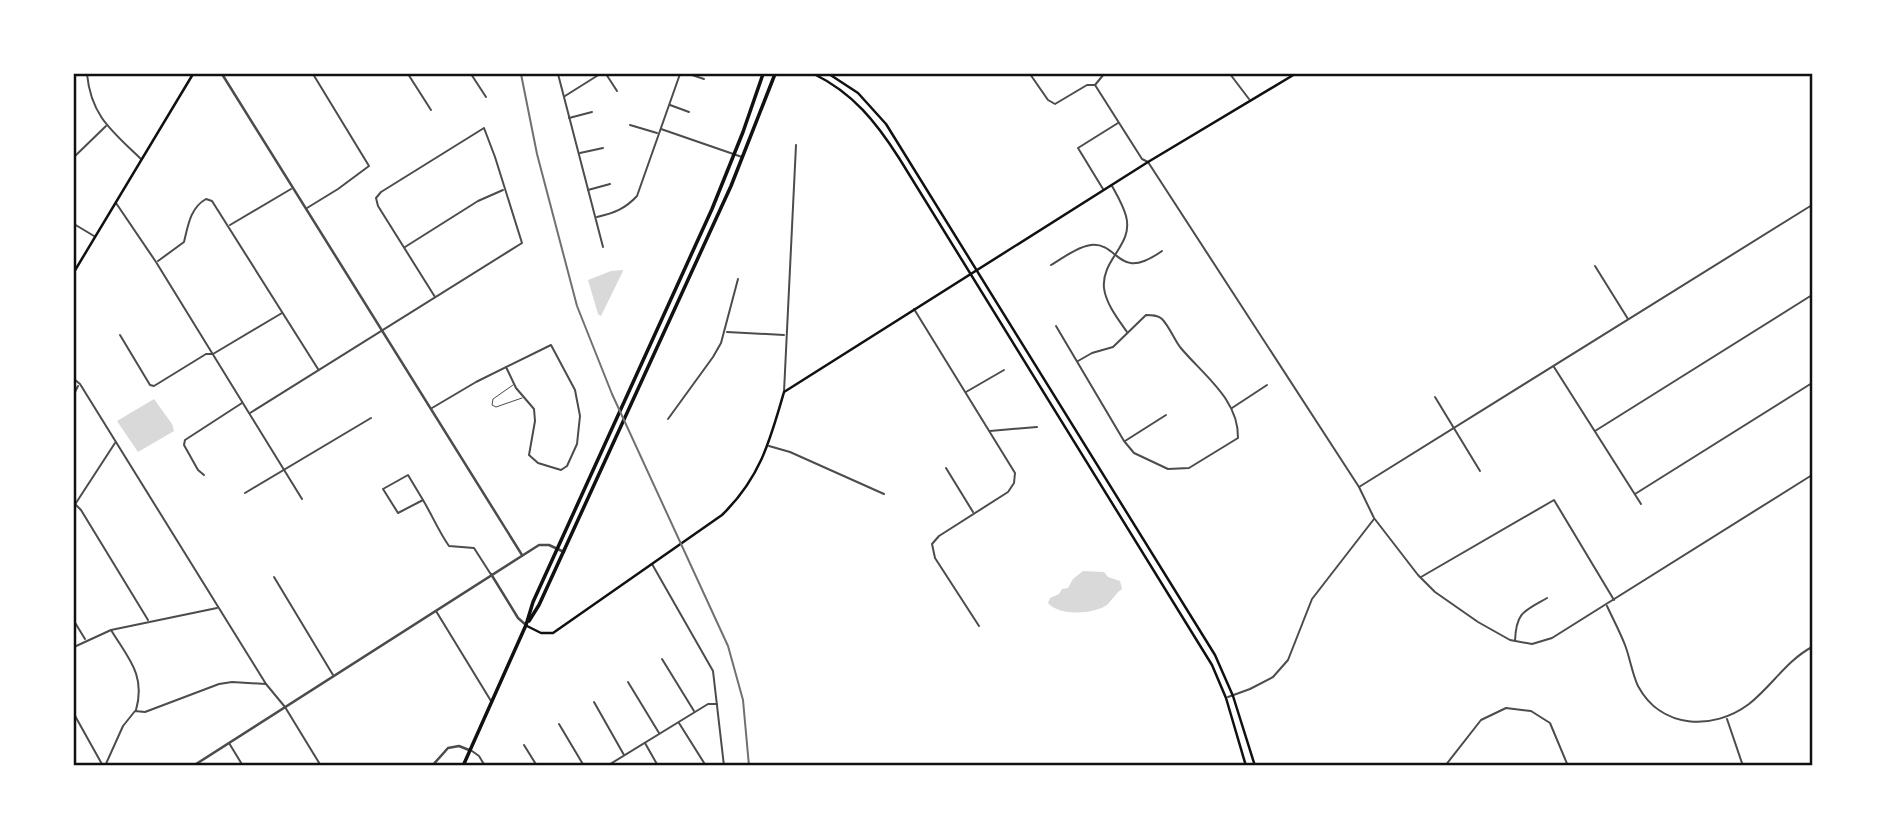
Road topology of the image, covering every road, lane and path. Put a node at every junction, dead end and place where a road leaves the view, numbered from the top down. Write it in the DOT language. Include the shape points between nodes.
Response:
graph roads {
  1 [pos="87,74"];
  2 [pos="193,74"];
  3 [pos="222,74"];
  4 [pos="313,74"];
  5 [pos="408,74"];
  6 [pos="471,74"];
  7 [pos="558,74"];
  8 [pos="600,74"];
  9 [pos="606,74"];
  10 [pos="673,74"];
  11 [pos="689,74"];
  12 [pos="763,74"];
  13 [pos="775,74"];
  14 [pos="814,74"];
  15 [pos="829,74"];
  16 [pos="1030,74"];
  17 [pos="1104,74"];
  18 [pos="1230,74"];
  19 [pos="1295,74"];
  20 [pos="593,75"];
  21 [pos="680,75"];
  22 [pos="704,79"];
  23 [pos="1096,85"];
  24 [pos="617,91"];
  25 [pos="564,96"];
  26 [pos="485,97"];
  27 [pos="1250,100"];
  28 [pos="669,105"];
  29 [pos="431,110"];
  30 [pos="592,112"];
  31 [pos="689,112"];
  32 [pos="569,118"];
  33 [pos="1120,122"];
  34 [pos="106,125"];
  35 [pos="630,125"];
  36 [pos="660,128"];
  37 [pos="658,134"];
  38 [pos="796,145"];
  39 [pos="603,148"];
  40 [pos="579,154"];
  41 [pos="735,155"];
  42 [pos="74,157"];
  43 [pos="743,158"];
  44 [pos="142,160"];
  45 [pos="1148,162"];
  46 [pos="610,184"];
  47 [pos="1111,185"];
  48 [pos="293,188"];
  49 [pos="505,190"];
  50 [pos="588,190"];
  51 [pos="1103,190"];
  52 [pos="116,203"];
  53 [pos="1812,205"];
  54 [pos="307,208"];
  55 [pos="596,218"];
  56 [pos="74,224"];
  57 [pos="229,226"];
  58 [pos="95,237"];
  59 [pos="404,247"];
  60 [pos="603,247"];
  61 [pos="1162,251"];
  62 [pos="1114,256"];
  63 [pos="156,262"];
  64 [pos="1051,265"];
  65 [pos="1595,266"];
  66 [pos="977,269"];
  67 [pos="74,272"];
  68 [pos="971,274"];
  69 [pos="738,279"];
  70 [pos="1812,295"];
  71 [pos="435,296"];
  72 [pos="914,309"];
  73 [pos="283,313"];
  74 [pos="1628,320"];
  75 [pos="1056,326"];
  76 [pos="382,329"];
  77 [pos="725,332"];
  78 [pos="1128,333"];
  79 [pos="120,335"];
  80 [pos="785,335"];
  81 [pos="213,354"];
  82 [pos="1078,361"];
  83 [pos="1553,366"];
  84 [pos="506,368"];
  85 [pos="318,370"];
  86 [pos="1004,370"];
  87 [pos="74,379"];
  88 [pos="1812,383"];
  89 [pos="80,384"];
  90 [pos="514,384"];
  91 [pos="1267,385"];
  92 [pos="784,392"];
  93 [pos="965,393"];
  94 [pos="74,394"];
  95 [pos="524,397"];
  96 [pos="1435,397"];
  97 [pos="243,402"];
  98 [pos="1231,408"];
  99 [pos="431,409"];
  100 [pos="250,413"];
  101 [pos="1166,415"];
  102 [pos="371,418"];
  103 [pos="668,419"];
  104 [pos="1037,427"];
  105 [pos="1453,428"];
  106 [pos="989,431"];
  107 [pos="1595,431"];
  108 [pos="1124,442"];
  109 [pos="115,443"];
  110 [pos="769,446"];
  111 [pos="946,468"];
  112 [pos="285,471"];
  113 [pos="1480,471"];
  114 [pos="204,475"];
  115 [pos="1812,475"];
  116 [pos="1359,487"];
  117 [pos="245,494"];
  118 [pos="884,494"];
  119 [pos="1635,494"];
  120 [pos="302,499"];
  121 [pos="423,500"];
  122 [pos="1641,504"];
  123 [pos="74,505"];
  124 [pos="974,513"];
  125 [pos="1374,518"];
  126 [pos="558,549"];
  127 [pos="564,552"];
  128 [pos="522,555"];
  129 [pos="652,564"];
  130 [pos="491,574"];
  131 [pos="274,577"];
  132 [pos="1420,577"];
  133 [pos="1547,598"];
  134 [pos="1615,600"];
  135 [pos="1606,606"];
  136 [pos="217,608"];
  137 [pos="436,611"];
  138 [pos="74,621"];
  139 [pos="149,621"];
  140 [pos="526,625"];
  141 [pos="979,626"];
  142 [pos="111,630"];
  143 [pos="85,640"];
  144 [pos="1515,642"];
  145 [pos="1812,647"];
  146 [pos="74,648"];
  147 [pos="662,659"];
  148 [pos="334,676"];
  149 [pos="628,682"];
  150 [pos="266,684"];
  151 [pos="1233,696"];
  152 [pos="1226,698"];
  153 [pos="492,702"];
  154 [pos="594,702"];
  155 [pos="718,704"];
  156 [pos="285,707"];
  157 [pos="135,711"];
  158 [pos="695,712"];
  159 [pos="74,713"];
  160 [pos="1726,718"];
  161 [pos="679,723"];
  162 [pos="559,724"];
  163 [pos="660,734"];
  164 [pos="229,743"];
  165 [pos="645,743"];
  166 [pos="524,745"];
  167 [pos="470,750"];
  168 [pos="624,755"];
  169 [pos="104,765"];
  170 [pos="193,765"];
  171 [pos="243,765"];
  172 [pos="321,765"];
  173 [pos="432,765"];
  174 [pos="463,765"];
  175 [pos="485,765"];
  176 [pos="537,765"];
  177 [pos="584,765"];
  178 [pos="609,765"];
  179 [pos="658,765"];
  180 [pos="706,765"];
  181 [pos="724,765"];
  182 [pos="1246,765"];
  183 [pos="1255,765"];
  184 [pos="1445,765"];
  185 [pos="1568,765"];
  186 [pos="1743,765"];
  1 -- 34 [label="street" via="89,95"];
  2 -- 44 [label="main road"];
  3 -- 48 [label="street"];
  4 -- 54 [label="street" via="369,166"];
  5 -- 29 [label="street"];
  6 -- 26 [label="street"];
  7 -- 25 [label="street"];
  8 -- 20 [label="street"];
  9 -- 24 [label="street"];
  10 -- 21 [label="street"];
  11 -- 22 [label="street"];
  12 -- 41 [label="highway"];
  13 -- 43 [label="highway"];
  14 -- 68 [label="main road" via="848,94 875,122"];
  15 -- 66 [label="main road" via="858,93 886,124"];
  16 -- 23 [label="street" via="1055,104 1087,85"];
  17 -- 23 [label="street"];
  18 -- 27 [label="street"];
  19 -- 27 [label="main road"];
  20 -- 25 [label="street"];
  21 -- 28 [label="street"];
  23 -- 33 [label="street"];
  25 -- 32 [label="street"];
  27 -- 45 [label="main road"];
  28 -- 31 [label="street"];
  28 -- 36 [label="street"];
  30 -- 32 [label="street"];
  32 -- 40 [label="street"];
  33 -- 45 [label="street"];
  33 -- 51 [label="street" via="1078,148"];
  34 -- 42 [label="street"];
  34 -- 44 [label="street"];
  35 -- 37 [label="street"];
  36 -- 37 [label="street"];
  36 -- 41 [label="street"];
  37 -- 55 [label="street" via="637,196 627,207"];
  38 -- 80 [label="street"];
  39 -- 40 [label="street"];
  40 -- 50 [label="street"];
  41 -- 43 [label="street"];
  41 -- 126 [label="highway"];
  43 -- 127 [label="highway"];
  44 -- 52 [label="main road"];
  45 -- 47 [label="main road"];
  45 -- 116 [label="street"];
  46 -- 50 [label="street"];
  47 -- 51 [label="main road"];
  47 -- 62 [label="street" via="1128,226 1124,243"];
  48 -- 54 [label="street"];
  48 -- 57 [label="street"];
  49 -- 59 [label="street" via="478,201"];
  49 -- 59 [label="street" via="484,128 376,198"];
  49 -- 71 [label="street" via="522,243"];
  50 -- 55 [label="street"];
  51 -- 66 [label="main road"];
  52 -- 58 [label="main road"];
  52 -- 63 [label="street"];
  53 -- 74 [label="street"];
  54 -- 76 [label="street"];
  55 -- 60 [label="street"];
  56 -- 58 [label="street"];
  57 -- 63 [label="street" via="206,199 198,203 189,220 184,242"];
  57 -- 73 [label="street"];
  58 -- 67 [label="main road"];
  59 -- 71 [label="street"];
  61 -- 62 [label="street" via="1141,263"];
  62 -- 64 [label="street" via="1094,244"];
  62 -- 78 [label="street" via="1107,265 1104,289"];
  63 -- 81 [label="street"];
  65 -- 74 [label="street"];
  66 -- 68 [label="main road"];
  66 -- 151 [label="main road" via="1215,655"];
  68 -- 72 [label="main road"];
  68 -- 152 [label="main road" via="1212,665"];
  69 -- 77 [label="street"];
  70 -- 107 [label="street"];
  71 -- 76 [label="street"];
  72 -- 92 [label="main road"];
  72 -- 93 [label="street"];
  73 -- 81 [label="street"];
  73 -- 85 [label="street"];
  74 -- 83 [label="street"];
  75 -- 82 [label="street"];
  76 -- 85 [label="street"];
  76 -- 99 [label="street"];
  77 -- 80 [label="street"];
  77 -- 103 [label="street" via="713,357"];
  78 -- 82 [label="street" via="1113,346"];
  78 -- 98 [label="street" via="1146,315 1162,319"];
  79 -- 81 [label="street" via="154,386"];
  80 -- 92 [label="street"];
  81 -- 97 [label="street"];
  82 -- 108 [label="street"];
  83 -- 105 [label="street"];
  83 -- 107 [label="street"];
  84 -- 90 [label="street"];
  84 -- 95 [label="street" via="551,345 559,358 575,390 580,416 574,452 561,470 537,463 528,455 536,421 534,409"];
  84 -- 99 [label="street"];
  85 -- 100 [label="street"];
  86 -- 93 [label="street"];
  87 -- 89 [label="street"];
  88 -- 119 [label="street"];
  89 -- 94 [label="street"];
  89 -- 109 [label="street"];
  90 -- 95 [label="street"];
  90 -- 95 [label="lane" via="493,399 492,405"];
  91 -- 98 [label="street"];
  92 -- 110 [label="main road"];
  93 -- 106 [label="street"];
  96 -- 105 [label="street"];
  97 -- 100 [label="street"];
  97 -- 114 [label="street" via="185,440"];
  98 -- 108 [label="street" via="1238,438 1189,468 1168,469 1134,453"];
  99 -- 128 [label="street"];
  100 -- 112 [label="street"];
  101 -- 108 [label="street"];
  102 -- 112 [label="street"];
  104 -- 106 [label="street"];
  105 -- 113 [label="street"];
  105 -- 116 [label="street"];
  106 -- 124 [label="street" via="1013,468 1014,483"];
  107 -- 119 [label="street"];
  109 -- 123 [label="street"];
  109 -- 136 [label="street"];
  110 -- 118 [label="street"];
  110 -- 129 [label="main road" via="736,502 715,522"];
  111 -- 124 [label="street"];
  112 -- 117 [label="street"];
  112 -- 120 [label="street"];
  115 -- 134 [label="street"];
  116 -- 125 [label="street"];
  119 -- 122 [label="street"];
  121 -- 121 [label="street" via="398,513 383,489 407,474"];
  121 -- 130 [label="street" via="450,546 474,548"];
  123 -- 139 [label="street"];
  124 -- 141 [label="street" via="933,542 932,549"];
  125 -- 132 [label="street"];
  125 -- 151 [label="street" via="1312,599 1289,660 1272,677"];
  126 -- 127 [label="street"];
  126 -- 128 [label="street" via="544,544"];
  126 -- 140 [label="highway"];
  127 -- 140 [label="highway"];
  128 -- 130 [label="street"];
  129 -- 140 [label="main road" via="553,633"];
  129 -- 155 [label="street" via="705,655 715,679"];
  130 -- 137 [label="street"];
  130 -- 140 [label="street"];
  131 -- 148 [label="street"];
  132 -- 134 [label="street" via="1554,500"];
  132 -- 144 [label="street" via="1478,622"];
  133 -- 144 [label="street" via="1518,617"];
  134 -- 135 [label="street"];
  135 -- 144 [label="street" via="1552,638 1532,644"];
  135 -- 160 [label="street" via="1646,697 1685,722"];
  136 -- 139 [label="street"];
  136 -- 150 [label="street"];
  137 -- 148 [label="street"];
  137 -- 153 [label="street"];
  138 -- 143 [label="street"];
  139 -- 142 [label="street"];
  140 -- 153 [label="highway"];
  142 -- 143 [label="street"];
  142 -- 157 [label="street" via="138,673"];
  143 -- 146 [label="street"];
  145 -- 160 [label="street" via="1751,702"];
  147 -- 158 [label="street"];
  148 -- 156 [label="street"];
  149 -- 163 [label="street"];
  150 -- 156 [label="street"];
  150 -- 157 [label="street" via="219,684 145,712"];
  151 -- 152 [label="street"];
  151 -- 183 [label="main road"];
  152 -- 182 [label="main road"];
  153 -- 167 [label="highway"];
  154 -- 168 [label="street"];
  155 -- 158 [label="street"];
  155 -- 181 [label="street"];
  156 -- 164 [label="street"];
  156 -- 172 [label="street"];
  157 -- 169 [label="street"];
  158 -- 161 [label="street"];
  159 -- 169 [label="street"];
  160 -- 186 [label="street"];
  161 -- 163 [label="street"];
  161 -- 180 [label="street"];
  162 -- 177 [label="street"];
  163 -- 165 [label="street"];
  164 -- 170 [label="street"];
  164 -- 171 [label="street"];
  165 -- 168 [label="street"];
  165 -- 179 [label="street"];
  166 -- 176 [label="street"];
  167 -- 173 [label="street" via="448,748"];
  167 -- 174 [label="highway"];
  167 -- 175 [label="street"];
  168 -- 178 [label="street"];
  184 -- 185 [label="street" via="1481,720 1507,708 1531,711 1550,723"];
}
